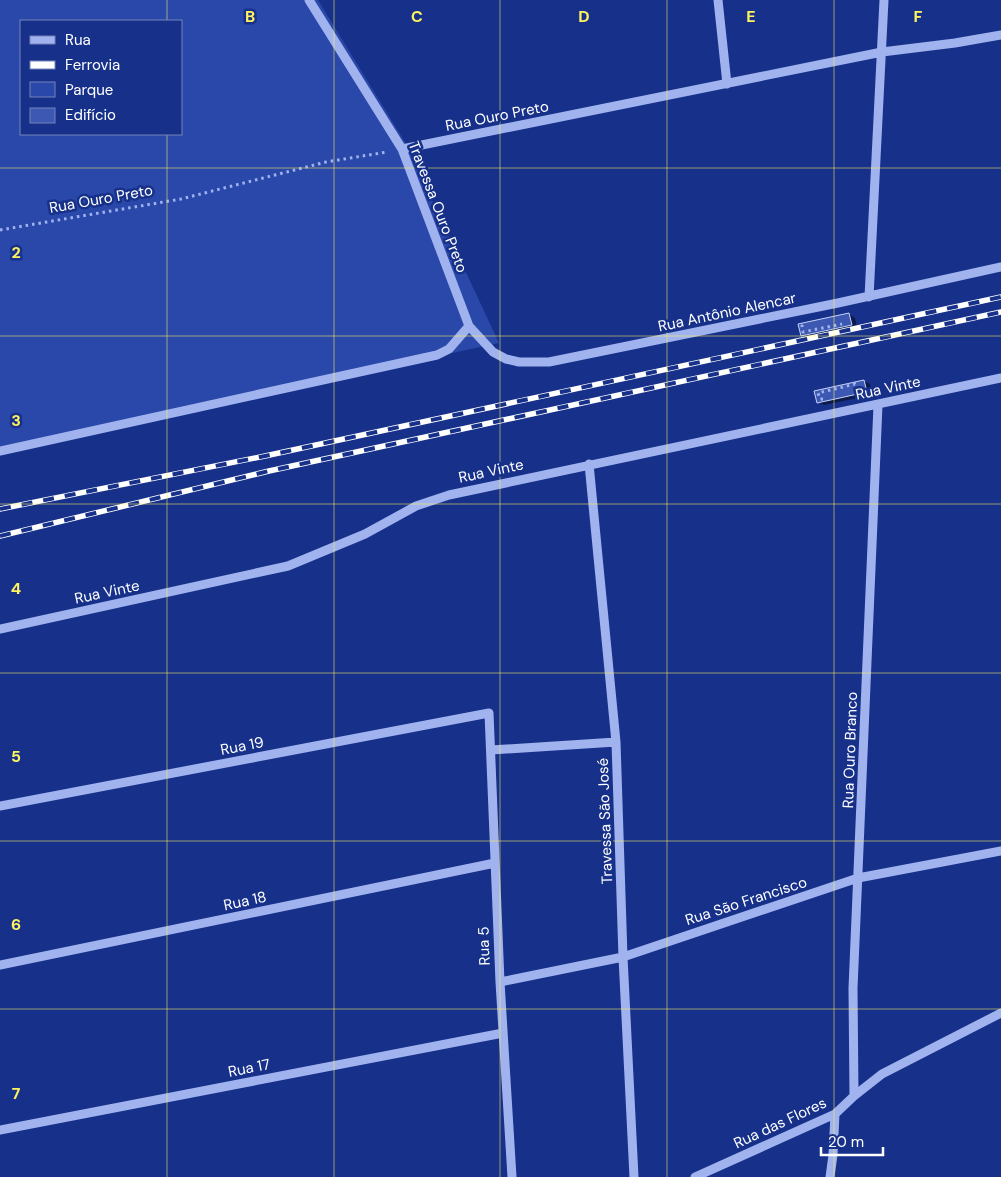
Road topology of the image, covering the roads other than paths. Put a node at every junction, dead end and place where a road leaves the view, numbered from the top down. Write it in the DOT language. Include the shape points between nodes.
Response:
graph roads {
  1 [pos="309,0"];
  2 [pos="718,0"];
  3 [pos="884,0"];
  4 [pos="1001,35"];
  5 [pos="882,52"];
  6 [pos="727,84"];
  7 [pos="402,149"];
  8 [pos="1001,267"];
  9 [pos="869,296"];
  10 [pos="469,326"];
  11 [pos="1001,378"];
  12 [pos="878,405"];
  13 [pos="0,451"];
  14 [pos="589,464"];
  15 [pos="0,629"];
  16 [pos="489,713"];
  17 [pos="616,742"];
  18 [pos="491,750"];
  19 [pos="0,806"];
  20 [pos="1001,851"];
  21 [pos="495,863"];
  22 [pos="858,878"];
  23 [pos="622,957"];
  24 [pos="0,966"];
  25 [pos="500,982"];
  26 [pos="1001,1013"];
  27 [pos="503,1033"];
  28 [pos="854,1096"];
  29 [pos="835,1114"];
  30 [pos="0,1130"];
  31 [pos="512,1177"];
  32 [pos="634,1177"];
  33 [pos="695,1177"];
  34 [pos="830,1177"];
  1 -- 7 [label="street, Travessa Ouro Preto"];
  2 -- 6 [label="street"];
  3 -- 5 [label="street"];
  4 -- 5 [label="street, Rua Ouro Preto"];
  5 -- 6 [label="street, Rua Ouro Preto"];
  5 -- 9 [label="street"];
  6 -- 7 [label="street, Rua Ouro Preto"];
  7 -- 10 [label="street, Travessa Ouro Preto"];
  8 -- 9 [label="street, Rua Antônio Alencar"];
  9 -- 10 [label="street, Rua Antônio Alencar" via="549,362 519,362 506,358 494,352"];
  10 -- 13 [label="street" via="449,349 438,354"];
  11 -- 12 [label="street, Rua Vinte"];
  12 -- 14 [label="street, Rua Vinte"];
  12 -- 22 [label="street, Rua Ouro Branco"];
  14 -- 15 [label="street, Rua Vinte" via="449,494 416,506 365,534 288,566"];
  14 -- 17 [label="street, Travessa São José"];
  16 -- 18 [label="street, Rua 5"];
  16 -- 19 [label="street, Rua 19"];
  17 -- 18 [label="street"];
  17 -- 23 [label="street, Travessa São José"];
  18 -- 21 [label="street, Rua 5"];
  20 -- 22 [label="street, Rua São Francisco"];
  21 -- 24 [label="street, Rua 18"];
  21 -- 25 [label="street, Rua 5"];
  22 -- 23 [label="street, Rua São Francisco"];
  22 -- 28 [label="street, Rua Ouro Branco" via="853,988"];
  23 -- 25 [label="street, Rua São Francisco"];
  23 -- 32 [label="street, Travessa São José"];
  25 -- 27 [label="street, Rua 5"];
  26 -- 28 [label="street, Rua das Flores" via="882,1074"];
  27 -- 30 [label="street, Rua 17"];
  27 -- 31 [label="street, Rua 5"];
  28 -- 29 [label="street, Rua das Flores"];
  29 -- 33 [label="street, Rua das Flores"];
  29 -- 34 [label="street"];
}
